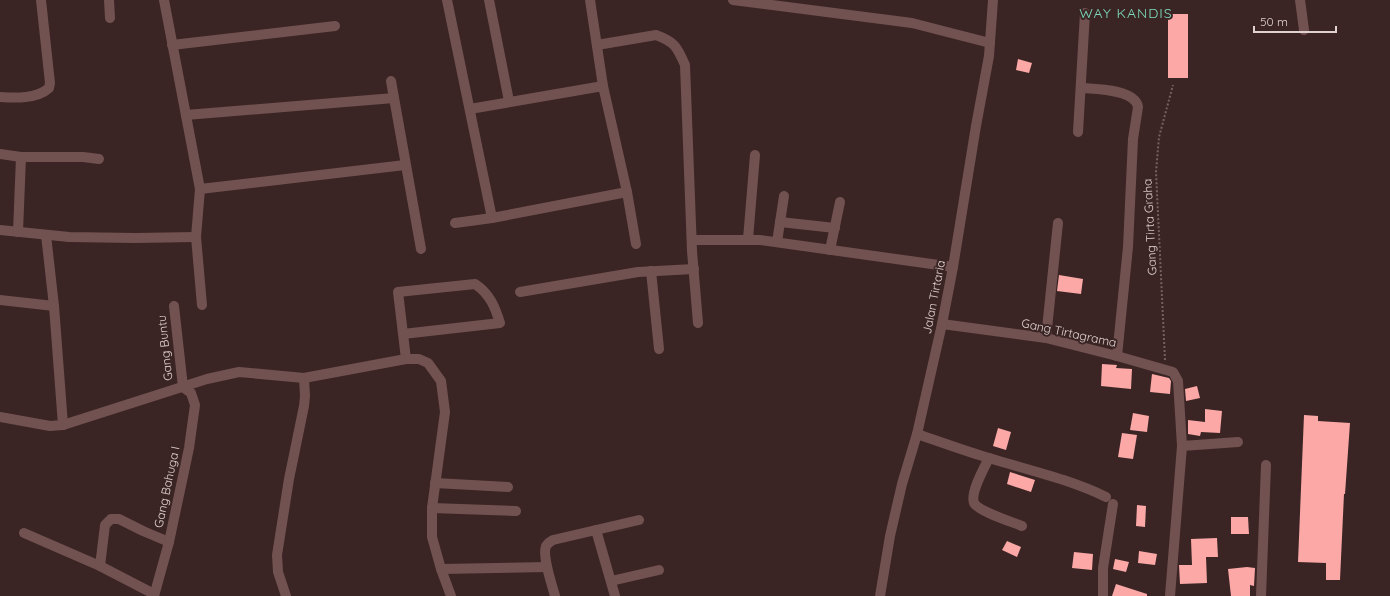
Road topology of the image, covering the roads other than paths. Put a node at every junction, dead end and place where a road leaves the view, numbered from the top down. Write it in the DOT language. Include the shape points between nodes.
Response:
graph roads {
  1 [pos="41,0"];
  2 [pos="109,0"];
  3 [pos="164,0"];
  4 [pos="448,0"];
  5 [pos="489,0"];
  6 [pos="590,0"];
  7 [pos="733,0"];
  8 [pos="993,0"];
  9 [pos="1300,0"];
  10 [pos="1085,13"];
  11 [pos="110,18"];
  12 [pos="335,26"];
  13 [pos="1304,30"];
  14 [pos="990,43"];
  15 [pos="172,45"];
  16 [pos="597,45"];
  17 [pos="391,81"];
  18 [pos="603,86"];
  19 [pos="1081,88"];
  20 [pos="0,97"];
  21 [pos="394,98"];
  22 [pos="509,101"];
  23 [pos="470,109"];
  24 [pos="186,115"];
  25 [pos="1078,132"];
  26 [pos="0,154"];
  27 [pos="755,155"];
  28 [pos="20,156"];
  29 [pos="99,159"];
  30 [pos="405,165"];
  31 [pos="200,189"];
  32 [pos="627,192"];
  33 [pos="784,196"];
  34 [pos="840,202"];
  35 [pos="492,218"];
  36 [pos="780,222"];
  37 [pos="455,223"];
  38 [pos="1058,223"];
  39 [pos="835,228"];
  40 [pos="0,230"];
  41 [pos="18,232"];
  42 [pos="46,235"];
  43 [pos="196,237"];
  44 [pos="748,239"];
  45 [pos="692,240"];
  46 [pos="777,242"];
  47 [pos="636,244"];
  48 [pos="421,249"];
  49 [pos="830,250"];
  50 [pos="953,267"];
  51 [pos="694,269"];
  52 [pos="651,271"];
  53 [pos="520,292"];
  54 [pos="0,300"];
  55 [pos="202,305"];
  56 [pos="54,306"];
  57 [pos="174,306"];
  58 [pos="698,323"];
  59 [pos="942,324"];
  60 [pos="403,334"];
  61 [pos="1046,338"];
  62 [pos="659,349"];
  63 [pos="1118,356"];
  64 [pos="406,359"];
  65 [pos="304,378"];
  66 [pos="183,387"];
  67 [pos="0,417"];
  68 [pos="63,425"];
  69 [pos="916,434"];
  70 [pos="1238,442"];
  71 [pos="1182,446"];
  72 [pos="988,458"];
  73 [pos="1266,465"];
  74 [pos="435,483"];
  75 [pos="508,487"];
  76 [pos="432,508"];
  77 [pos="516,511"];
  78 [pos="639,520"];
  79 [pos="1022,526"];
  80 [pos="596,530"];
  81 [pos="24,534"];
  82 [pos="168,542"];
  83 [pos="100,566"];
  84 [pos="547,566"];
  85 [pos="441,568"];
  86 [pos="659,570"];
  87 [pos="611,581"];
  88 [pos="154,595"];
  89 [pos="286,596"];
  90 [pos="451,596"];
  91 [pos="555,596"];
  92 [pos="615,596"];
  93 [pos="880,596"];
  94 [pos="1103,596"];
  95 [pos="1170,596"];
  96 [pos="1261,596"];
  1 -- 20 [label="street" via="49,88 41,94"];
  2 -- 11 [label="street"];
  3 -- 15 [label="street"];
  4 -- 23 [label="street"];
  5 -- 22 [label="street"];
  6 -- 16 [label="street"];
  7 -- 14 [label="street" via="912,24"];
  8 -- 14 [label="street, Jalan Tirtaria"];
  9 -- 13 [label="street"];
  10 -- 19 [label="street"];
  12 -- 15 [label="street"];
  14 -- 50 [label="street, Jalan Tirtaria"];
  15 -- 24 [label="street"];
  16 -- 18 [label="street"];
  16 -- 45 [label="street" via="656,36 678,48 685,65"];
  17 -- 21 [label="street"];
  18 -- 22 [label="street"];
  18 -- 32 [label="street"];
  19 -- 25 [label="street"];
  19 -- 63 [label="street" via="1107,90 1126,95 1134,98 1138,107"];
  21 -- 24 [label="street"];
  21 -- 30 [label="street"];
  22 -- 23 [label="street"];
  23 -- 35 [label="street"];
  24 -- 31 [label="street"];
  26 -- 28 [label="street"];
  27 -- 44 [label="street"];
  28 -- 29 [label="street"];
  28 -- 41 [label="street"];
  30 -- 31 [label="street"];
  30 -- 48 [label="street"];
  31 -- 43 [label="street"];
  32 -- 35 [label="street"];
  32 -- 47 [label="street"];
  33 -- 36 [label="street"];
  34 -- 39 [label="street"];
  35 -- 37 [label="street"];
  36 -- 39 [label="street"];
  36 -- 46 [label="street"];
  38 -- 61 [label="street"];
  39 -- 49 [label="street"];
  40 -- 41 [label="street"];
  41 -- 42 [label="street"];
  42 -- 43 [label="street"];
  42 -- 56 [label="street"];
  43 -- 55 [label="street"];
  44 -- 45 [label="street"];
  44 -- 46 [label="street"];
  45 -- 51 [label="street"];
  46 -- 49 [label="street"];
  49 -- 50 [label="street"];
  50 -- 59 [label="street, Jalan Tirtaria"];
  51 -- 52 [label="street"];
  51 -- 58 [label="street"];
  52 -- 53 [label="street"];
  52 -- 62 [label="street"];
  54 -- 56 [label="street"];
  56 -- 68 [label="street"];
  57 -- 66 [label="street, Gang Buntu"];
  59 -- 61 [label="street, Gang Tirtagrama"];
  59 -- 69 [label="street, Jalan Tirtaria"];
  60 -- 60 [label="street" via="398,292 468,284 475,284 481,288 491,300 500,323"];
  60 -- 64 [label="street"];
  61 -- 63 [label="street, Gang Tirtagrama"];
  63 -- 71 [label="street, Gang Tirtagrama" via="1173,372 1178,381"];
  64 -- 65 [label="street"];
  64 -- 74 [label="street" via="418,359 428,363 440,381 445,412"];
  65 -- 66 [label="street" via="238,372"];
  65 -- 89 [label="street" via="304,406 277,555 278,572"];
  66 -- 68 [label="street"];
  66 -- 82 [label="street, Gang Bahuga I" via="191,393 195,405 189,448"];
  67 -- 68 [label="street" via="50,426"];
  69 -- 72 [label="street"];
  69 -- 93 [label="street, Jalan Tirtaria" via="890,536"];
  70 -- 71 [label="street"];
  71 -- 95 [label="street"];
  72 -- 79 [label="street" via="976,487 974,504"];
  72 -- 94 [label="street" via="1093,491 1110,500 1103,568"];
  73 -- 96 [label="street"];
  74 -- 75 [label="street"];
  74 -- 76 [label="street"];
  76 -- 77 [label="street"];
  76 -- 85 [label="street" via="432,537"];
  78 -- 80 [label="street"];
  80 -- 84 [label="street" via="549,542 546,547"];
  80 -- 87 [label="street"];
  81 -- 83 [label="street"];
  82 -- 83 [label="street" via="119,519 111,519 105,525"];
  82 -- 88 [label="street, Gang Bahuga I"];
  83 -- 88 [label="street"];
  84 -- 85 [label="street"];
  84 -- 91 [label="street"];
  85 -- 90 [label="street"];
  86 -- 87 [label="street"];
  87 -- 92 [label="street"];
}
